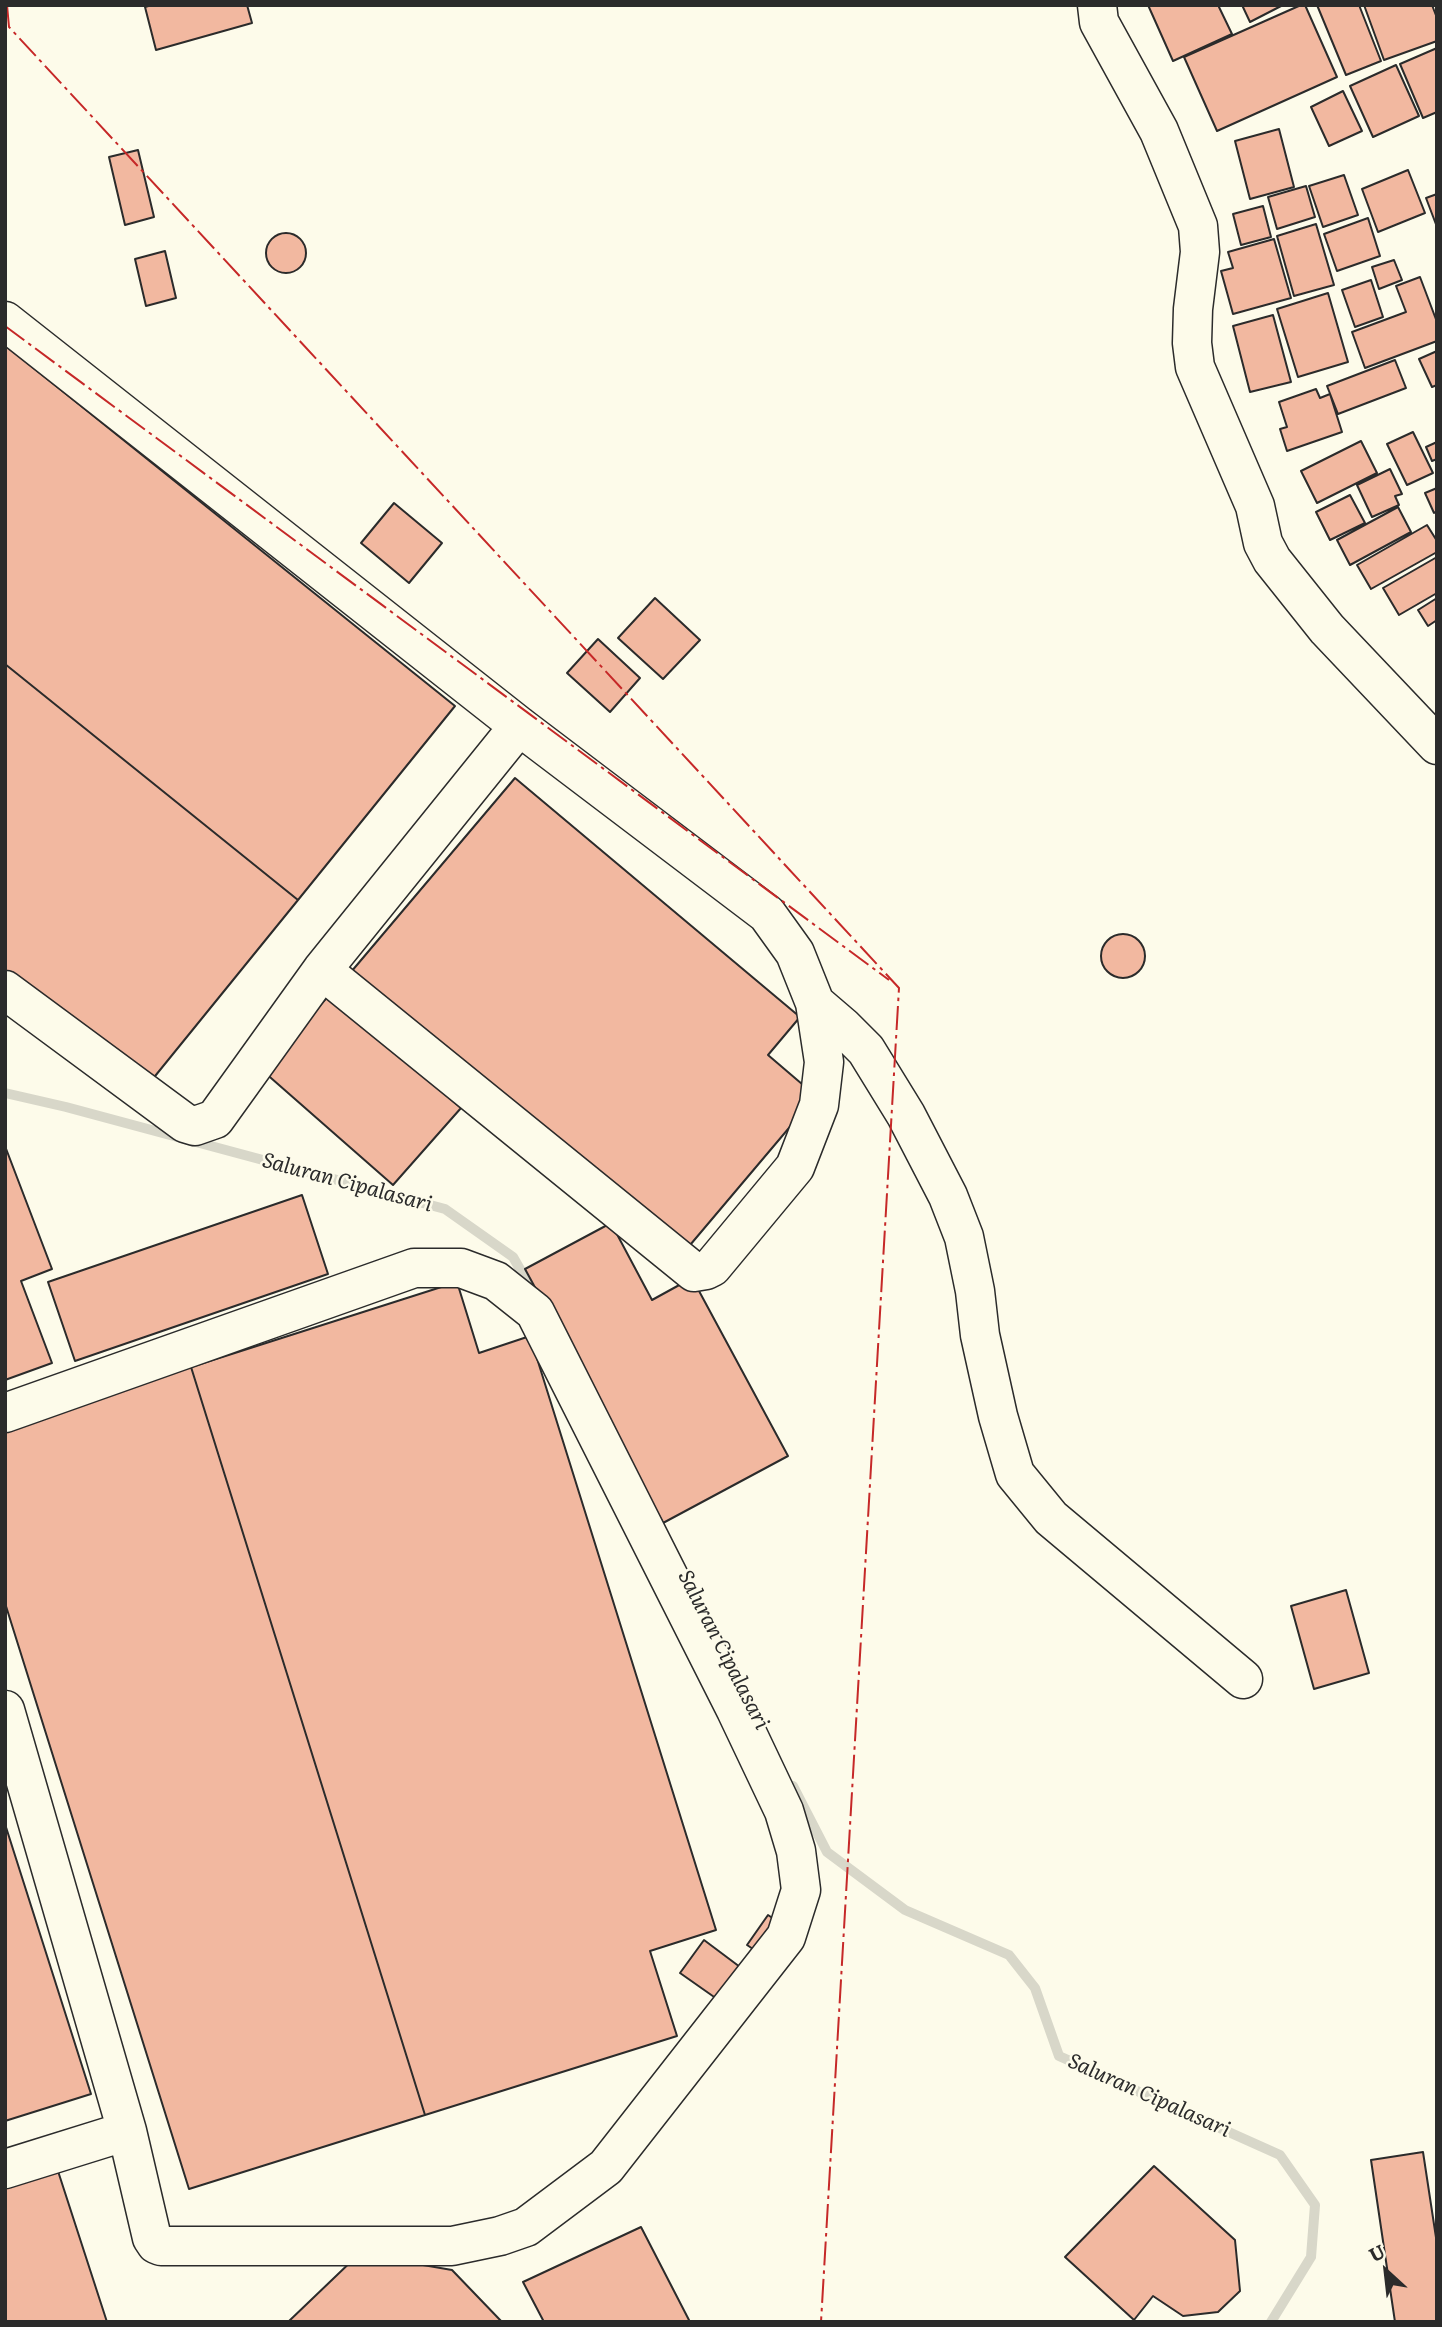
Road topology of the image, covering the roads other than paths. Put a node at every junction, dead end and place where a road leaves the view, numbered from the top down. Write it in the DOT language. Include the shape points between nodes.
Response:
graph roads {
  1 [pos="1097,5"];
  2 [pos="5,321"];
  3 [pos="519,726"];
  4 [pos="1437,745"];
  5 [pos="322,970"];
  6 [pos="5,990"];
  7 [pos="815,1003"];
  8 [pos="5,1413"];
  9 [pos="1243,1679"];
  10 [pos="5,1710"];
  11 [pos="127,2131"];
  12 [pos="5,2169"];
  1 -- 4 [label="street" via="1099,22 1160,131 1198,226 1192,343 1195,367 1255,506 1263,543 1327,629"];
  2 -- 3 [label="street"];
  3 -- 5 [label="street"];
  3 -- 7 [label="street" via="768,915 795,953"];
  5 -- 6 [label="street" via="215,1119 195,1126"];
  5 -- 7 [label="street" via="694,1272 712,1267 795,1167 819,1105 824,1062"];
  7 -- 9 [label="street" via="866,1050 948,1196 964,1237 980,1335 1015,1474 1051,1518"];
  8 -- 11 [label="street" via="414,1268 461,1268 496,1281 535,1312 736,1710 784,1811 796,1851 801,1890 786,1937 606,2168 526,2227 452,2246 161,2246 152,2238"];
  10 -- 11 [label="street"];
  11 -- 12 [label="street"];
}
